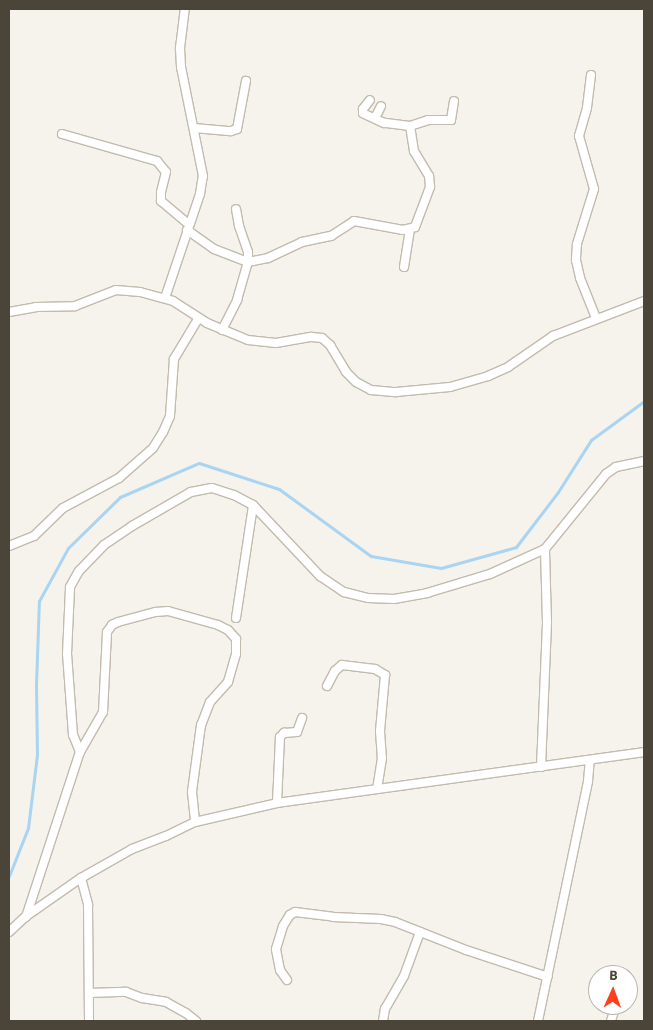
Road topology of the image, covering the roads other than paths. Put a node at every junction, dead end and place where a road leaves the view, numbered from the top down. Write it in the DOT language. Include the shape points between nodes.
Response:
graph roads {
  1 [pos="185,10"];
  2 [pos="591,75"];
  3 [pos="246,82"];
  4 [pos="370,100"];
  5 [pos="454,101"];
  6 [pos="381,106"];
  7 [pos="375,118"];
  8 [pos="410,126"];
  9 [pos="194,128"];
  10 [pos="62,134"];
  11 [pos="236,209"];
  12 [pos="188,227"];
  13 [pos="410,230"];
  14 [pos="248,262"];
  15 [pos="404,267"];
  16 [pos="165,298"];
  17 [pos="644,301"];
  18 [pos="9,312"];
  19 [pos="596,318"];
  20 [pos="198,319"];
  21 [pos="222,330"];
  22 [pos="644,461"];
  23 [pos="254,505"];
  24 [pos="9,546"];
  25 [pos="545,550"];
  26 [pos="236,618"];
  27 [pos="327,686"];
  28 [pos="302,718"];
  29 [pos="80,752"];
  30 [pos="644,752"];
  31 [pos="590,760"];
  32 [pos="542,767"];
  33 [pos="377,789"];
  34 [pos="277,803"];
  35 [pos="194,822"];
  36 [pos="81,878"];
  37 [pos="25,917"];
  38 [pos="9,932"];
  39 [pos="420,932"];
  40 [pos="548,977"];
  41 [pos="287,980"];
  42 [pos="89,993"];
  43 [pos="89,1021"];
  44 [pos="196,1021"];
  45 [pos="383,1021"];
  46 [pos="539,1021"];
  1 -- 9 [label="street" via="180,57"];
  2 -- 19 [label="street" via="579,136 594,189 577,244 576,260"];
  3 -- 9 [label="street" via="237,129"];
  4 -- 7 [label="street" via="362,112"];
  5 -- 8 [label="street" via="451,120 428,120"];
  6 -- 7 [label="street"];
  7 -- 8 [label="street" via="392,125"];
  8 -- 13 [label="street" via="414,151 430,183 418,222"];
  9 -- 12 [label="street" via="203,176"];
  10 -- 12 [label="street" via="157,161 166,172 161,202"];
  11 -- 14 [label="street"];
  12 -- 14 [label="street" via="214,249"];
  12 -- 16 [label="street"];
  13 -- 14 [label="street" via="354,221 331,236 302,242 268,258"];
  13 -- 15 [label="street"];
  14 -- 21 [label="street" via="237,300"];
  16 -- 18 [label="street" via="122,290 76,306 36,307"];
  16 -- 20 [label="street" via="181,305"];
  17 -- 19 [label="street"];
  19 -- 21 [label="street" via="553,336 499,372 450,387 396,392 371,390 356,382 322,338 267,342 248,340"];
  20 -- 21 [label="street"];
  20 -- 24 [label="street" via="174,359 170,416 153,448 119,478 63,508 34,536"];
  22 -- 25 [label="street" via="616,467 606,474"];
  23 -- 25 [label="street" via="320,576 344,592 368,598 394,599 427,593 490,574"];
  23 -- 26 [label="street"];
  23 -- 29 [label="street" via="222,490 196,490 111,540 79,571 70,587 67,654 73,735"];
  25 -- 32 [label="street" via="547,622"];
  27 -- 33 [label="street" via="342,665 375,669 385,675 380,731 382,758"];
  28 -- 34 [label="street" via="297,732 284,733 280,737"];
  29 -- 35 [label="street" via="103,712 107,632 112,624 163,611 203,620 228,630 236,640 236,654 228,682 210,702 203,719 192,792"];
  29 -- 37 [label="street"];
  30 -- 31 [label="street"];
  31 -- 32 [label="street"];
  31 -- 40 [label="street"];
  32 -- 33 [label="street"];
  33 -- 34 [label="street"];
  34 -- 35 [label="street"];
  35 -- 36 [label="street" via="132,849"];
  36 -- 37 [label="street"];
  36 -- 42 [label="street" via="88,905"];
  37 -- 38 [label="street"];
  39 -- 40 [label="street"];
  39 -- 41 [label="street" via="381,919 295,912 283,926 276,949 280,970"];
  39 -- 45 [label="street" via="404,976 385,1008"];
  40 -- 46 [label="street"];
  42 -- 43 [label="street"];
  42 -- 44 [label="street" via="126,992 166,1002"];
}
